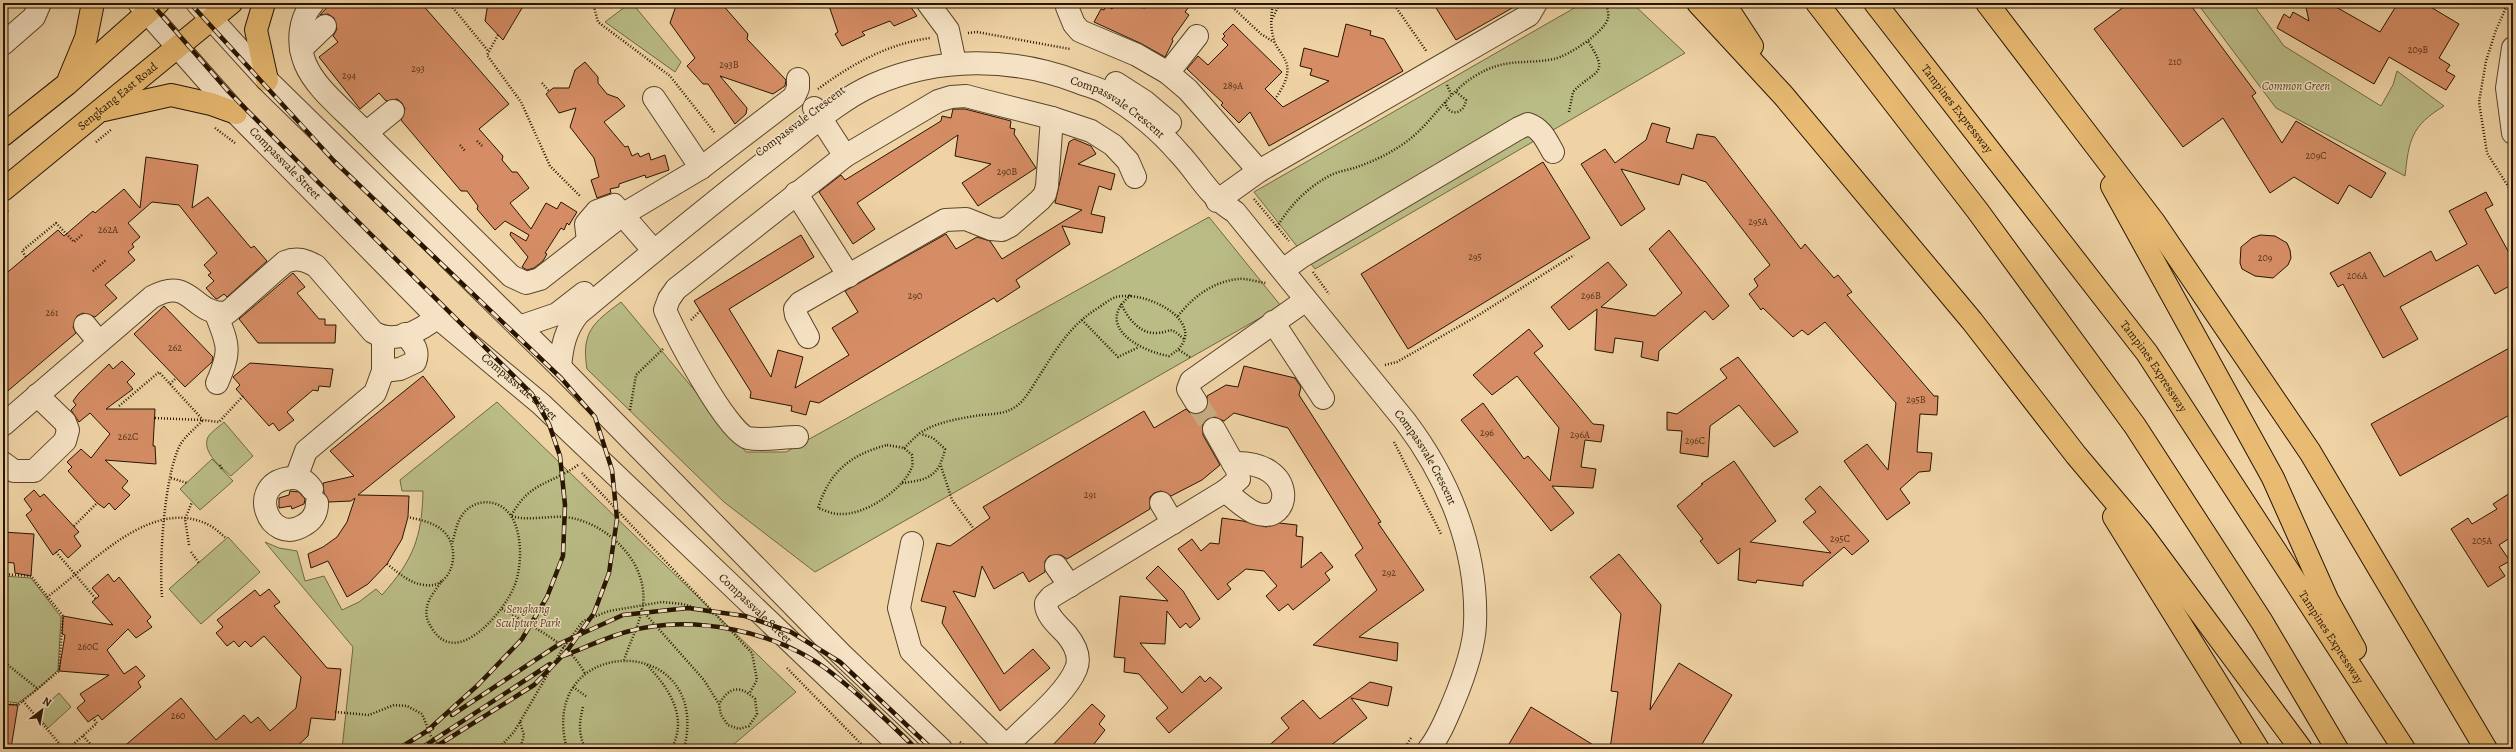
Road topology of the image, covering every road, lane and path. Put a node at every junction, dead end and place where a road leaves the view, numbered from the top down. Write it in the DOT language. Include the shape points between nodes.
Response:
graph roads {
  1 [pos="40,3"];
  2 [pos="93,3"];
  3 [pos="197,3"];
  4 [pos="231,3"];
  5 [pos="264,3"];
  6 [pos="313,3"];
  7 [pos="449,3"];
  8 [pos="594,3"];
  9 [pos="928,3"];
  10 [pos="1069,3"];
  11 [pos="1228,3"];
  12 [pos="1273,3"];
  13 [pos="1280,3"];
  14 [pos="1393,3"];
  15 [pos="1536,3"];
  16 [pos="1606,3"];
  17 [pos="1698,3"];
  18 [pos="1724,3"];
  19 [pos="1817,3"];
  20 [pos="1875,3"];
  21 [pos="1987,3"];
  22 [pos="148,6"];
  23 [pos="212,19"];
  24 [pos="1270,21"];
  25 [pos="325,26"];
  26 [pos="498,35"];
  27 [pos="1197,36"];
  28 [pos="1587,40"];
  29 [pos="1274,42"];
  30 [pos="3,44"];
  31 [pos="178,48"];
  32 [pos="2513,48"];
  33 [pos="300,49"];
  34 [pos="952,49"];
  35 [pos="1073,49"];
  36 [pos="489,52"];
  37 [pos="1437,68"];
  38 [pos="1168,73"];
  39 [pos="2041,73"];
  40 [pos="798,79"];
  41 [pos="267,80"];
  42 [pos="542,83"];
  43 [pos="66,84"];
  44 [pos="549,91"];
  45 [pos="1455,91"];
  46 [pos="1451,94"];
  47 [pos="1783,94"];
  48 [pos="654,98"];
  49 [pos="1275,99"];
  50 [pos="1444,102"];
  51 [pos="817,106"];
  52 [pos="393,110"];
  53 [pos="101,111"];
  54 [pos="1569,112"];
  55 [pos="236,113"];
  56 [pos="1052,118"];
  57 [pos="208,123"];
  58 [pos="114,128"];
  59 [pos="366,133"];
  60 [pos="2513,133"];
  61 [pos="3,135"];
  62 [pos="477,140"];
  63 [pos="460,145"];
  64 [pos="90,146"];
  65 [pos="241,146"];
  66 [pos="482,146"];
  67 [pos="727,149"];
  68 [pos="465,151"];
  69 [pos="1553,152"];
  70 [pos="845,156"];
  71 [pos="702,168"];
  72 [pos="1135,177"];
  73 [pos="1236,186"];
  74 [pos="796,193"];
  75 [pos="581,197"];
  76 [pos="8,198"];
  77 [pos="3,214"];
  78 [pos="622,215"];
  79 [pos="1277,226"];
  80 [pos="83,234"];
  81 [pos="650,246"];
  82 [pos="1266,249"];
  83 [pos="1574,255"];
  84 [pos="26,257"];
  85 [pos="1301,257"];
  86 [pos="106,260"];
  87 [pos="93,271"];
  88 [pos="849,276"];
  89 [pos="1274,276"];
  90 [pos="1261,277"];
  91 [pos="1270,289"];
  92 [pos="1131,295"];
  93 [pos="1333,299"];
  94 [pos="1306,300"];
  95 [pos="1121,304"];
  96 [pos="700,311"];
  97 [pos="216,314"];
  98 [pos="1178,316"];
  99 [pos="437,317"];
  100 [pos="1082,320"];
  101 [pos="1273,322"];
  102 [pos="85,325"];
  103 [pos="519,327"];
  104 [pos="404,334"];
  105 [pos="676,335"];
  106 [pos="808,337"];
  107 [pos="383,338"];
  108 [pos="1184,339"];
  109 [pos="100,342"];
  110 [pos="1139,347"];
  111 [pos="1380,359"];
  112 [pos="1385,365"];
  113 [pos="560,367"];
  114 [pos="1389,370"];
  115 [pos="383,371"];
  116 [pos="176,378"];
  117 [pos="217,383"];
  118 [pos="170,384"];
  119 [pos="37,395"];
  120 [pos="243,396"];
  121 [pos="1323,398"];
  122 [pos="1196,402"];
  123 [pos="119,406"];
  124 [pos="629,417"];
  125 [pos="155,418"];
  126 [pos="203,420"];
  127 [pos="3,425"];
  128 [pos="1214,429"];
  129 [pos="920,434"];
  130 [pos="1390,434"];
  131 [pos="797,437"];
  132 [pos="904,448"];
  133 [pos="593,454"];
  134 [pos="2076,455"];
  135 [pos="1233,462"];
  136 [pos="3,463"];
  137 [pos="220,465"];
  138 [pos="576,466"];
  139 [pos="941,466"];
  140 [pos="222,469"];
  141 [pos="171,478"];
  142 [pos="187,483"];
  143 [pos="902,483"];
  144 [pos="308,490"];
  145 [pos="1226,491"];
  146 [pos="192,502"];
  147 [pos="98,503"];
  148 [pos="1161,503"];
  149 [pos="511,516"];
  150 [pos="408,517"];
  151 [pos="164,518"];
  152 [pos="185,519"];
  153 [pos="1173,523"];
  154 [pos="74,526"];
  155 [pos="974,529"];
  156 [pos="226,538"];
  157 [pos="1444,539"];
  158 [pos="452,543"];
  159 [pos="912,543"];
  160 [pos="189,545"];
  161 [pos="56,552"];
  162 [pos="191,552"];
  163 [pos="199,563"];
  164 [pos="387,564"];
  165 [pos="1056,566"];
  166 [pos="3,574"];
  167 [pos="76,576"];
  168 [pos="442,581"];
  169 [pos="1070,586"];
  170 [pos="48,597"];
  171 [pos="162,597"];
  172 [pos="96,599"];
  173 [pos="643,605"];
  174 [pos="502,608"];
  175 [pos="641,609"];
  176 [pos="715,614"];
  177 [pos="563,648"];
  178 [pos="624,660"];
  179 [pos="3,661"];
  180 [pos="645,663"];
  181 [pos="782,664"];
  182 [pos="585,674"];
  183 [pos="573,687"];
  184 [pos="38,689"];
  185 [pos="749,694"];
  186 [pos="587,697"];
  187 [pos="23,701"];
  188 [pos="3,704"];
  189 [pos="719,704"];
  190 [pos="584,707"];
  191 [pos="336,712"];
  192 [pos="93,718"];
  193 [pos="520,721"];
  194 [pos="83,736"];
  195 [pos="1412,737"];
  196 [pos="438,744"];
  197 [pos="1005,748"];
  198 [pos="64,749"];
  199 [pos="68,749"];
  200 [pos="95,749"];
  201 [pos="429,749"];
  202 [pos="442,749"];
  203 [pos="498,749"];
  204 [pos="520,749"];
  205 [pos="567,749"];
  206 [pos="586,749"];
  207 [pos="671,749"];
  208 [pos="684,749"];
  209 [pos="866,749"];
  210 [pos="903,749"];
  211 [pos="941,749"];
  212 [pos="1404,749"];
  213 [pos="1429,749"];
  214 [pos="2258,749"];
  215 [pos="2301,749"];
  216 [pos="2337,749"];
  217 [pos="2404,749"];
  218 [pos="2409,749"];
  219 [pos="2486,749"];
  1 -- 30 [label="street" via="34,17"];
  2 -- 43 [label="main road" via="86,38"];
  3 -- 23 [label="street"];
  4 -- 23 [label="main road, Sengkang East Road"];
  5 -- 41 [label="main road" via="256,30"];
  6 -- 33 [label="street" via="306,11 300,28"];
  7 -- 36 [label="path"];
  8 -- 67 [label="path" via="598,22 670,76"];
  9 -- 34 [label="street" via="943,22"];
  10 -- 38 [label="street" via="1067,7 1070,17 1080,31 1137,55"];
  11 -- 29 [label="path" via="1260,34"];
  12 -- 24 [label="path"];
  13 -- 24 [label="path"];
  14 -- 37 [label="path"];
  15 -- 37 [label="street" via="1529,15"];
  16 -- 28 [label="path" via="1608,18 1603,28"];
  17 -- 47 [label="main road"];
  18 -- 47 [label="main road"];
  19 -- 216 [label="main road" via="1977,210 2135,426 2262,622"];
  20 -- 217 [label="main road, Tampines Expressway" via="2147,354"];
  21 -- 39 [label="main road"];
  22 -- 31 [label="street, Compassvale Street"];
  22 -- 43 [label="main road"];
  23 -- 31 [label="main road, Sengkang East Road"];
  23 -- 41 [label="street"];
  24 -- 29 [label="path"];
  25 -- 33 [label="street"];
  26 -- 36 [label="path"];
  27 -- 38 [label="street"];
  28 -- 45 [label="path" via="1577,49 1556,58 1496,65"];
  28 -- 54 [label="path" via="1595,52 1599,66 1596,76 1574,92"];
  29 -- 49 [label="path" via="1286,62 1287,74 1283,87"];
  31 -- 53 [label="main road, Sengkang East Road"];
  31 -- 55 [label="street, Compassvale Street"];
  32 -- 60 [label="street" via="2507,88"];
  33 -- 59 [label="street" via="305,64 320,86"];
  34 -- 35 [label="path" via="977,32"];
  34 -- 51 [label="street, Compassvale Crescent" via="872,72"];
  34 -- 51 [label="path" via="917,40 881,50 841,72"];
  34 -- 73 [label="street, Compassvale Crescent" via="1059,75 1107,93 1153,127 1179,152"];
  36 -- 75 [label="path" via="487,55 521,102 550,166"];
  37 -- 46 [label="path"];
  37 -- 73 [label="street"];
  38 -- 73 [label="street" via="1188,90"];
  39 -- 218 [label="main road" via="2123,204 2269,472 2327,599"];
  39 -- 219 [label="main road" via="2154,222 2310,452"];
  40 -- 67 [label="street" via="794,97"];
  41 -- 103 [label="street"];
  42 -- 44 [label="path"];
  43 -- 61 [label="main road"];
  45 -- 46 [label="path"];
  45 -- 50 [label="path" via="1466,100 1462,110 1451,113"];
  46 -- 50 [label="path"];
  47 -- 134 [label="main road" via="1972,321"];
  48 -- 71 [label="street"];
  50 -- 79 [label="path" via="1424,126 1406,142 1362,165 1332,174 1308,190 1288,210"];
  51 -- 70 [label="street"];
  51 -- 81 [label="street, Compassvale Crescent"];
  52 -- 59 [label="street"];
  53 -- 55 [label="main road" via="171,95 211,104"];
  53 -- 76 [label="main road, Sengkang East Road"];
  55 -- 99 [label="street, Compassvale Street"];
  56 -- 70 [label="street" via="966,96 951,97 938,101"];
  56 -- 72 [label="street" via="1091,131 1113,145 1128,161"];
  56 -- 88 [label="street" via="1045,194 1010,226 1002,230 991,229 966,219 945,220 939,228"];
  57 -- 65 [label="path"];
  58 -- 64 [label="path"];
  59 -- 78 [label="street" via="518,281 526,283 540,279"];
  62 -- 66 [label="path"];
  63 -- 68 [label="path"];
  67 -- 71 [label="street"];
  69 -- 85 [label="street" via="1542,132 1528,124"];
  70 -- 74 [label="street"];
  71 -- 78 [label="street"];
  73 -- 79 [label="path"];
  73 -- 82 [label="street, Compassvale Crescent" via="1235,212"];
  74 -- 88 [label="street"];
  74 -- 105 [label="street" via="676,289 669,298 665,310"];
  76 -- 77 [label="path"];
  78 -- 81 [label="street"];
  79 -- 82 [label="path"];
  79 -- 85 [label="path"];
  80 -- 84 [label="path" via="74,242 56,223 22,251"];
  81 -- 103 [label="street, Compassvale Crescent" via="557,314"];
  81 -- 113 [label="street, Compassvale Crescent" via="578,314 564,338"];
  82 -- 89 [label="street, Compassvale Crescent"];
  83 -- 112 [label="path" via="1471,320 1397,362"];
  85 -- 89 [label="street"];
  85 -- 93 [label="path"];
  86 -- 87 [label="path"];
  88 -- 106 [label="street" via="800,303 795,309"];
  89 -- 90 [label="path"];
  89 -- 91 [label="path"];
  89 -- 94 [label="street, Compassvale Crescent"];
  89 -- 98 [label="path" via="1239,279 1214,286 1191,299"];
  92 -- 95 [label="path"];
  92 -- 98 [label="path" via="1154,300"];
  92 -- 100 [label="path" via="1115,298"];
  94 -- 101 [label="street"];
  94 -- 213 [label="street, Compassvale Crescent" via="1419,440 1445,484 1460,519 1474,592 1475,626 1463,680 1438,738"];
  95 -- 108 [label="path" via="1130,320 1148,333 1159,333 1168,329 1175,331"];
  95 -- 110 [label="path" via="1117,314 1118,326 1129,341"];
  96 -- 105 [label="path"];
  97 -- 107 [label="street" via="227,313 285,262 293,259 305,260 316,266 373,332"];
  97 -- 109 [label="street" via="206,310 186,293 176,289 164,290 152,297"];
  97 -- 117 [label="street" via="226,338 228,355"];
  98 -- 108 [label="path" via="1184,328"];
  99 -- 104 [label="street" via="424,328"];
  99 -- 133 [label="street, Compassvale Street" via="541,404"];
  100 -- 110 [label="path" via="1118,357"];
  100 -- 129 [label="path" via="1066,335 1016,407 1000,414 945,422"];
  101 -- 121 [label="street"];
  101 -- 122 [label="street" via="1191,381 1188,390"];
  102 -- 109 [label="street"];
  103 -- 113 [label="street"];
  104 -- 107 [label="street"];
  104 -- 115 [label="street" via="416,348 418,355 415,362"];
  105 -- 124 [label="path" via="636,375"];
  105 -- 131 [label="street" via="731,426 747,438"];
  107 -- 115 [label="street"];
  108 -- 110 [label="path" via="1179,350 1169,356 1151,353"];
  109 -- 119 [label="street"];
  111 -- 112 [label="path"];
  112 -- 114 [label="path"];
  113 -- 211 [label="street" via="841,654"];
  115 -- 144 [label="street" via="375,393 306,451"];
  116 -- 118 [label="path"];
  118 -- 123 [label="path" via="160,372"];
  118 -- 126 [label="path"];
  119 -- 127 [label="street"];
  119 -- 136 [label="street" via="65,422 68,430 65,441 34,471 14,471"];
  120 -- 126 [label="path" via="219,422"];
  125 -- 126 [label="path"];
  126 -- 141 [label="path" via="180,445"];
  128 -- 135 [label="street"];
  129 -- 132 [label="path"];
  129 -- 139 [label="path" via="933,438 945,449"];
  130 -- 157 [label="path"];
  132 -- 143 [label="path" via="912,455 913,466"];
  132 -- 143 [label="path" via="887,445 846,463 825,488 818,508 840,514 862,509 887,497"];
  133 -- 138 [label="path"];
  133 -- 210 [label="street, Compassvale Street"];
  134 -- 214 [label="main road"];
  134 -- 215 [label="main road" via="2140,531"];
  135 -- 145 [label="street" via="1239,479"];
  135 -- 145 [label="street" via="1250,462 1266,468 1278,477 1284,491 1282,503 1277,511 1266,515 1255,513"];
  137 -- 140 [label="path"];
  138 -- 149 [label="path" via="534,487 519,501"];
  138 -- 176 [label="path"];
  139 -- 143 [label="path" via="924,481"];
  139 -- 155 [label="path" via="952,500"];
  141 -- 142 [label="path"];
  141 -- 151 [label="path"];
  145 -- 153 [label="street"];
  146 -- 152 [label="path"];
  147 -- 154 [label="path"];
  148 -- 153 [label="street"];
  149 -- 158 [label="path" via="500,506 486,502 474,504 460,517"];
  149 -- 173 [label="path" via="524,520 571,518 594,525 621,545 634,562 643,585"];
  149 -- 174 [label="path" via="519,539 519,563 514,587"];
  150 -- 158 [label="path" via="434,524 444,531"];
  151 -- 152 [label="path"];
  151 -- 167 [label="path" via="139,527 106,550"];
  151 -- 171 [label="path"];
  152 -- 156 [label="path" via="210,525"];
  152 -- 160 [label="path"];
  153 -- 169 [label="street"];
  158 -- 168 [label="path" via="455,556 450,570"];
  159 -- 197 [label="street" via="899,608 911,651"];
  161 -- 167 [label="path"];
  162 -- 163 [label="path"];
  164 -- 168 [label="path" via="410,582 426,586"];
  165 -- 169 [label="street"];
  166 -- 170 [label="path" via="31,576"];
  167 -- 170 [label="path"];
  167 -- 172 [label="path"];
  168 -- 174 [label="path" via="427,606 427,619 435,633 446,641 457,642 472,637 489,625"];
  169 -- 197 [label="street" via="1050,597 1046,607 1074,644 1078,654 1077,668 1064,688"];
  170 -- 184 [label="path" via="63,616 59,671"];
  173 -- 175 [label="path"];
  173 -- 176 [label="path" via="669,602"];
  173 -- 177 [label="path" via="609,611 583,621"];
  174 -- 177 [label="path"];
  175 -- 178 [label="path"];
  175 -- 189 [label="path" via="704,680"];
  176 -- 185 [label="path" via="752,653 757,680"];
  177 -- 182 [label="path" via="579,662"];
  177 -- 193 [label="path"];
  178 -- 180 [label="path"];
  178 -- 182 [label="path" via="603,663"];
  179 -- 184 [label="path"];
  180 -- 207 [label="path" via="672,695 678,718 676,740"];
  180 -- 208 [label="path" via="664,673 678,688 688,708 689,729"];
  181 -- 209 [label="path"];
  182 -- 183 [label="path"];
  183 -- 186 [label="path"];
  183 -- 205 [label="path" via="563,709 561,730"];
  184 -- 187 [label="path"];
  185 -- 189 [label="path" via="733,689 726,693"];
  185 -- 189 [label="path" via="755,699 756,714 749,726 739,729 728,725 721,715"];
  187 -- 188 [label="path" via="18,705"];
  187 -- 198 [label="path"];
  190 -- 206 [label="path" via="579,721 581,739"];
  191 -- 196 [label="path" via="369,715 394,705 407,706 422,714 431,736"];
  192 -- 194 [label="path" via="98,723"];
  193 -- 203 [label="path"];
  193 -- 204 [label="path" via="524,735"];
  194 -- 199 [label="path"];
  194 -- 200 [label="path"];
  195 -- 212 [label="path"];
  196 -- 201 [label="path"];
  196 -- 202 [label="path"];
}
